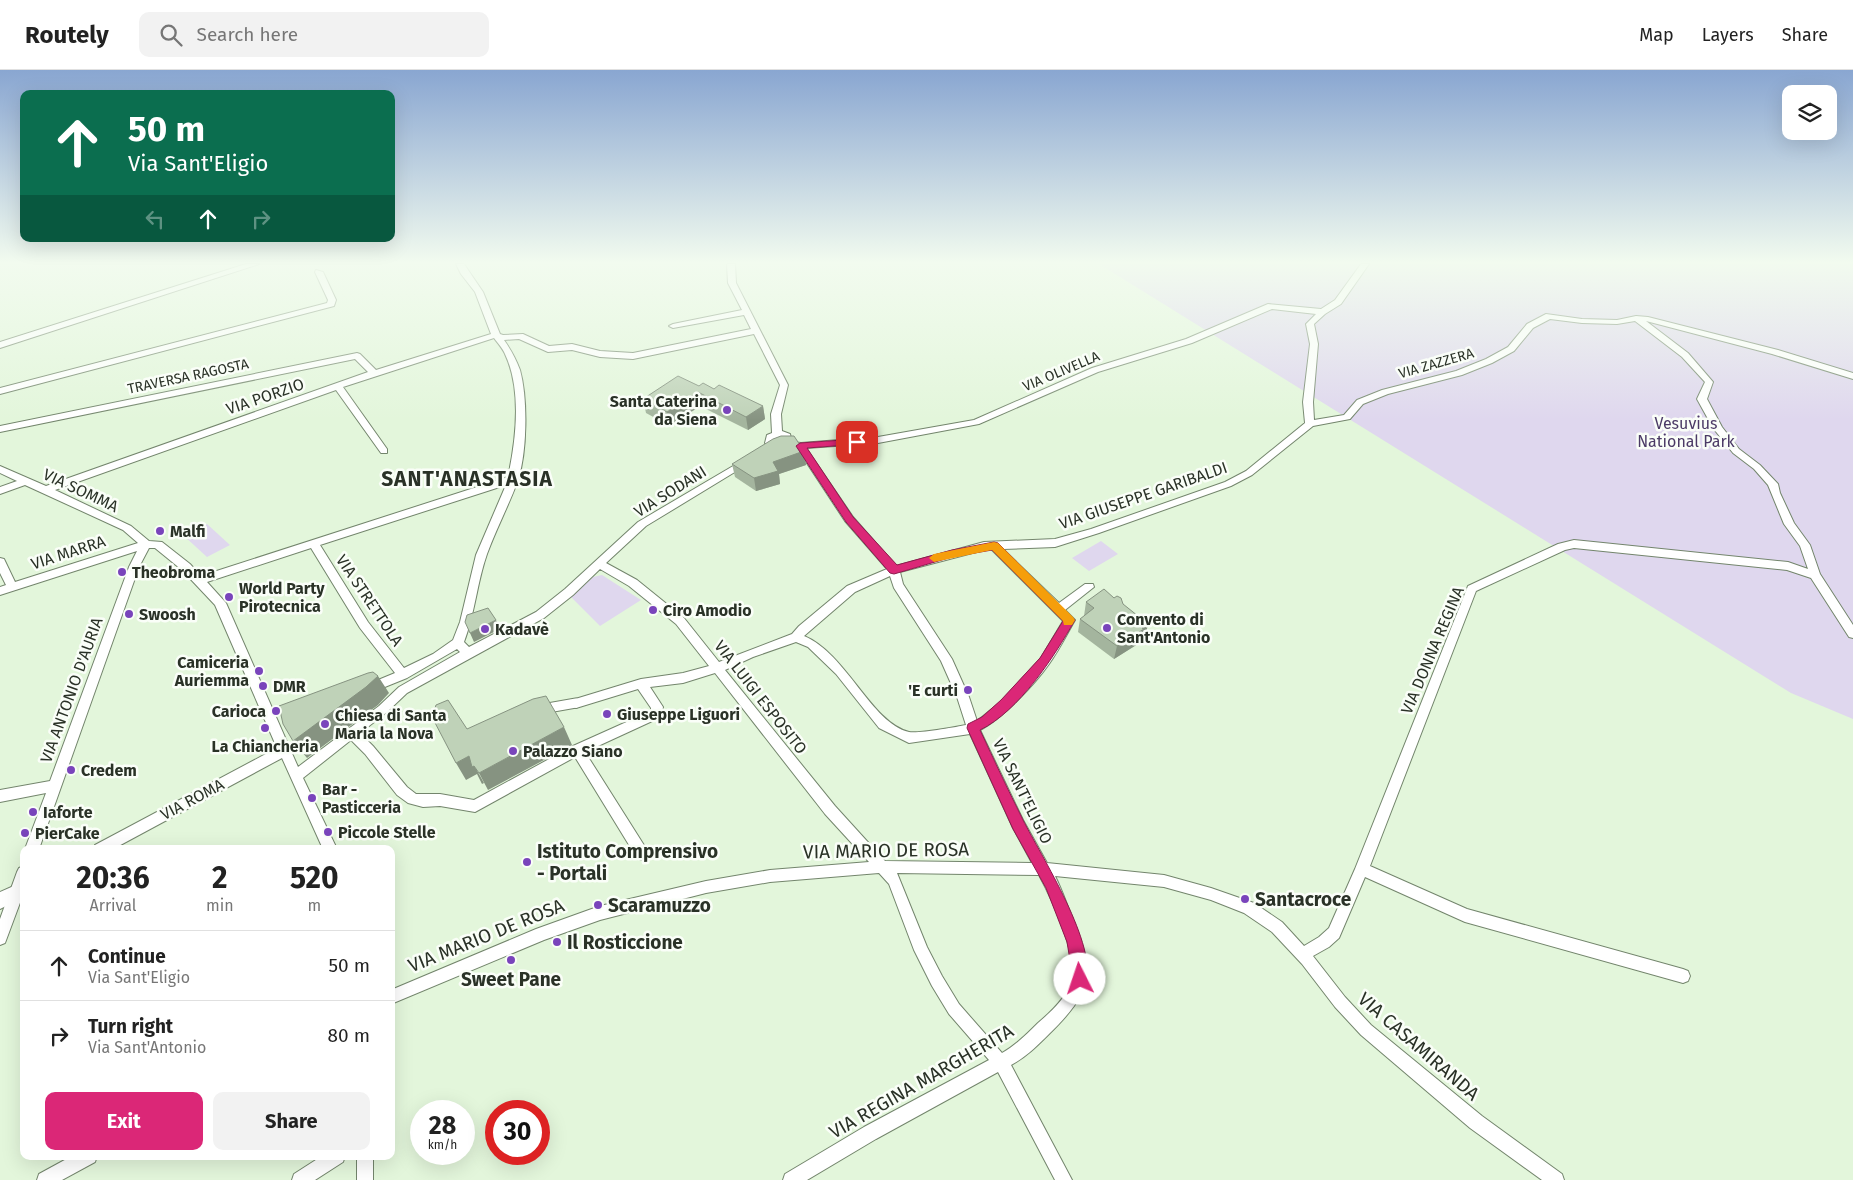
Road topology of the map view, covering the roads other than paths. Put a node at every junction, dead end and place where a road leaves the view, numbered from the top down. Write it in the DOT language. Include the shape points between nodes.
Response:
graph roads {
  1 [pos="92,316"];
  2 [pos="287,316"];
  3 [pos="489,316"];
  4 [pos="726,316"];
  5 [pos="748,316"];
  6 [pos="1247,316"];
  7 [pos="1318,316"];
  8 [pos="1636,318"];
  9 [pos="673,326"];
  10 [pos="755,331"];
  11 [pos="496,334"];
  12 [pos="0,345"];
  13 [pos="374,373"];
  14 [pos="1853,376"];
  15 [pos="338,386"];
  16 [pos="0,391"];
  17 [pos="1310,424"];
  18 [pos="0,429"];
  19 [pos="777,434"];
  20 [pos="787,442"];
  21 [pos="800,446"];
  22 [pos="384,450"];
  23 [pos="754,455"];
  24 [pos="0,468"];
  25 [pos="513,479"];
  26 [pos="24,481"];
  27 [pos="46,490"];
  28 [pos="0,491"];
  29 [pos="313,543"];
  30 [pos="146,544"];
  31 [pos="994,546"];
  32 [pos="0,562"];
  33 [pos="599,564"];
  34 [pos="894,570"];
  35 [pos="1815,575"];
  36 [pos="199,580"];
  37 [pos="12,587"];
  38 [pos="1089,587"];
  39 [pos="0,591"];
  40 [pos="1058,609"];
  41 [pos="1853,634"];
  42 [pos="796,637"];
  43 [pos="458,643"];
  44 [pos="468,653"];
  45 [pos="718,668"];
  46 [pos="403,674"];
  47 [pos="642,684"];
  48 [pos="360,692"];
  49 [pos="576,703"];
  50 [pos="534,710"];
  51 [pos="973,728"];
  52 [pos="351,732"];
  53 [pos="285,750"];
  54 [pos="577,750"];
  55 [pos="296,776"];
  56 [pos="55,786"];
  57 [pos="0,796"];
  58 [pos="33,845"];
  59 [pos="107,845"];
  60 [pos="328,845"];
  61 [pos="642,854"];
  62 [pos="882,867"];
  63 [pos="1042,869"];
  64 [pos="1362,869"];
  65 [pos="20,891"];
  66 [pos="0,900"];
  67 [pos="0,938"];
  68 [pos="1303,954"];
  69 [pos="1683,976"];
  70 [pos="395,995"];
  71 [pos="1001,1063"];
  72 [pos="82,1160"];
  73 [pos="331,1160"];
  74 [pos="365,1160"];
  75 [pos="45,1180"];
  76 [pos="300,1180"];
  77 [pos="365,1180"];
  78 [pos="791,1180"];
  79 [pos="1064,1180"];
  80 [pos="1556,1180"];
  1 -- 12 [label="street"];
  2 -- 16 [label="street"];
  3 -- 11 [label="street"];
  4 -- 9 [label="street"];
  5 -- 10 [label="street"];
  6 -- 21 [label="street, VIA OLIVELLA" via="1189,341 1095,370 976,422 878,440"];
  7 -- 17 [label="street" via="1310,324 1314,344 1308,402"];
  8 -- 14 [label="street, VIA ZAZZERA" via="1677,326"];
  8 -- 17 [label="street, VIA ZAZZERA" via="1617,322 1549,316 1530,326 1511,349 1490,361 1459,373 1385,392 1360,402 1341,420"];
  8 -- 35 [label="street" via="1700,368 1709,382 1702,399 1718,428 1736,451 1773,484 1789,524 1805,544"];
  10 -- 11 [label="street" via="633,356 600,354 572,347 548,349 520,336 502,338"];
  10 -- 19 [label="street" via="784,385 778,400"];
  11 -- 13 [label="street, VIA PORZIO"];
  11 -- 25 [label="street" via="516,372 519,395 521,415"];
  13 -- 15 [label="street, VIA PORZIO"];
  13 -- 18 [label="street, TRAVERSA RAGOSTA" via="356,356"];
  15 -- 22 [label="street"];
  15 -- 27 [label="street, VIA PORZIO"];
  17 -- 31 [label="street, VIA GIUSEPPE GARIBALDI" via="1249,473 1228,484 1055,543"];
  19 -- 20 [label="street" via="787,436"];
  19 -- 20 [label="street" via="770,437 768,447"];
  20 -- 21 [label="street"];
  21 -- 34 [label="street, VIA SANT'ELIGIO" via="849,519"];
  23 -- 33 [label="street, VIA SODANI" via="642,524"];
  24 -- 26 [label="street, VIA SOMMA"];
  25 -- 29 [label="street"];
  25 -- 43 [label="street" via="482,555"];
  26 -- 27 [label="street, VIA SOMMA"];
  26 -- 28 [label="street"];
  27 -- 30 [label="street, VIA SOMMA" via="128,528"];
  29 -- 36 [label="street"];
  29 -- 46 [label="street, VIA STRETTOLA" via="364,625"];
  30 -- 36 [label="street, VIA SOMMA" via="158,545"];
  30 -- 37 [label="street, VIA MARRA"];
  30 -- 56 [label="street, VIA ANTONIO D'AURIA" via="134,567"];
  31 -- 34 [label="street, VIA GIUSEPPE GARIBALDI"];
  31 -- 40 [label="street"];
  32 -- 37 [label="street"];
  33 -- 44 [label="street, VIA SODANI" via="528,623"];
  33 -- 45 [label="street, VIA LUIGI ESPOSITO" via="633,583 680,621"];
  34 -- 42 [label="street, VIA GIUSEPPE GARIBALDI" via="859,584"];
  34 -- 51 [label="street, VIA SANT'ELIGIO" via="898,585 954,674"];
  35 -- 41 [label="street"];
  35 -- 64 [label="street, VIA DONNA REGINA" via="1788,566 1584,544 1562,547 1472,588"];
  36 -- 53 [label="street, VIA SOMMA" via="220,603 277,721"];
  37 -- 39 [label="street, VIA MARRA"];
  38 -- 40 [label="street"];
  40 -- 51 [label="street" via="1069,620 1045,661 1006,704 987,721"];
  42 -- 45 [label="street, VIA GIUSEPPE GARIBALDI"];
  42 -- 51 [label="street" via="812,644 840,671 883,725 898,734 910,738 930,737"];
  43 -- 44 [label="street"];
  43 -- 46 [label="street"];
  44 -- 52 [label="street, VIA SODANI" via="403,690"];
  45 -- 47 [label="street, VIA GIUSEPPE GARIBALDI" via="683,678"];
  45 -- 62 [label="street, VIA LUIGI ESPOSITO" via="830,810"];
  46 -- 48 [label="street"];
  47 -- 49 [label="street, VIA GIUSEPPE GARIBALDI"];
  47 -- 54 [label="street" via="657,714"];
  49 -- 50 [label="street"];
  51 -- 63 [label="street, VIA SANT'ELIGIO"];
  52 -- 54 [label="street" via="412,799 475,806"];
  52 -- 55 [label="street, VIA SODANI"];
  53 -- 55 [label="street, VIA SOMMA"];
  53 -- 59 [label="street, VIA ROMA"];
  54 -- 61 [label="street"];
  55 -- 60 [label="street, VIA SOMMA"];
  56 -- 57 [label="street"];
  56 -- 58 [label="street, VIA ANTONIO D'AURIA"];
  62 -- 63 [label="street, VIA MARIO DE ROSA"];
  62 -- 70 [label="street, VIA MARIO DE ROSA" via="770,876 641,902 555,928"];
  62 -- 71 [label="street, VIA LUIGI ESPOSITO" via="894,880 936,981 954,1009"];
  63 -- 68 [label="street, VIA CASAMIRANDA" via="1164,881 1211,894 1249,908 1277,927"];
  63 -- 71 [label="street, VIA REGINA MARGHERITA" via="1052,885 1075,942 1080,979 1061,1012 1018,1053"];
  64 -- 68 [label="street, VIA DONNA REGINA" via="1334,933"];
  64 -- 69 [label="street" via="1465,915"];
  65 -- 66 [label="street"];
  65 -- 67 [label="street"];
  68 -- 80 [label="street, VIA CASAMIRANDA" via="1366,1030 1476,1122"];
  71 -- 78 [label="street, VIA REGINA MARGHERITA" via="870,1133"];
  71 -- 79 [label="street, VIA LUIGI ESPOSITO"];
  72 -- 75 [label="street"];
  73 -- 76 [label="street"];
  74 -- 77 [label="street"];
}
